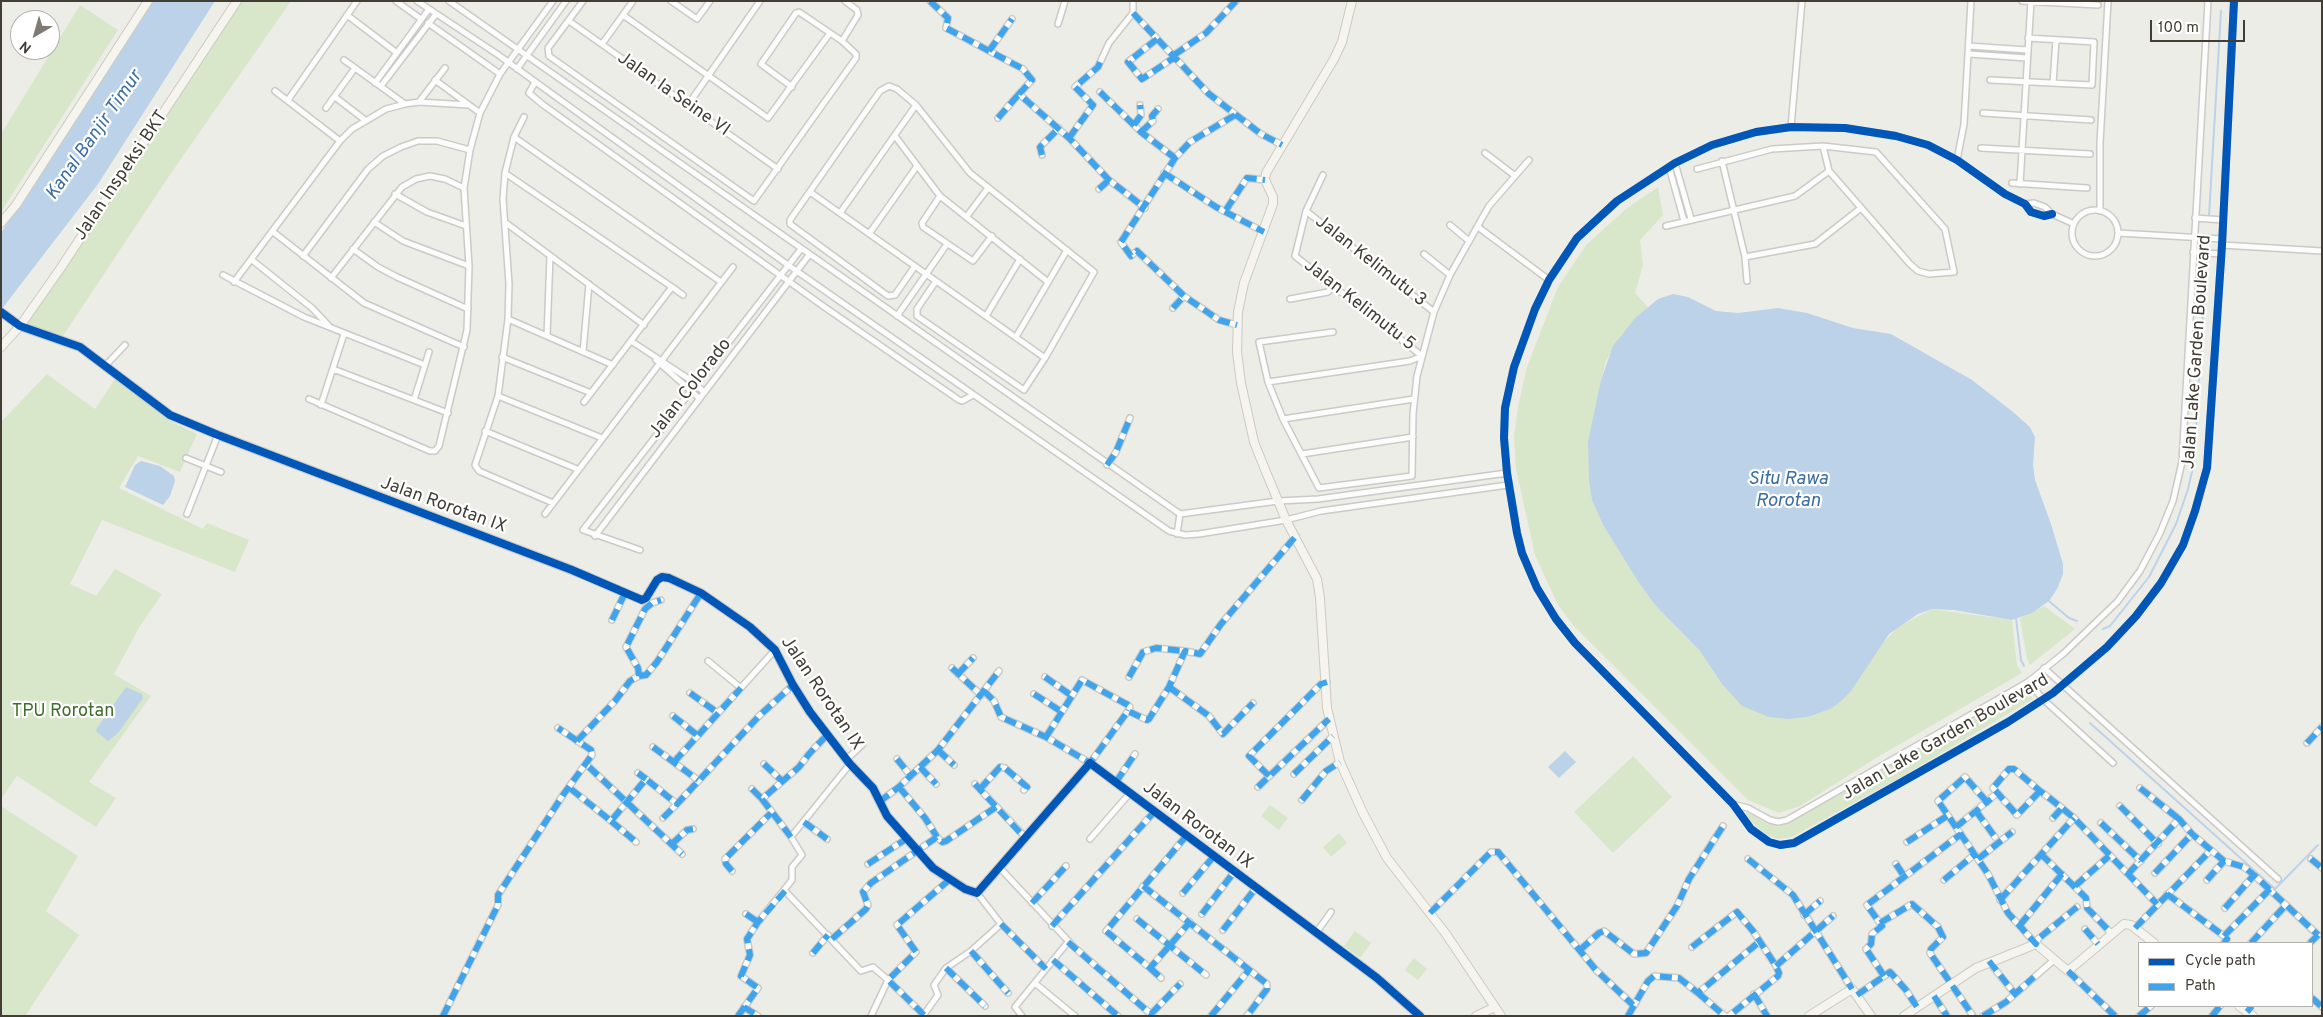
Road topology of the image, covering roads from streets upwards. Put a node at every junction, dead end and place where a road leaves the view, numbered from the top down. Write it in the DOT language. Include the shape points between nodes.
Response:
graph roads {
  1 [pos="148,1"];
  2 [pos="238,1"];
  3 [pos="358,1"];
  4 [pos="396,1"];
  5 [pos="417,1"];
  6 [pos="449,1"];
  7 [pos="553,1"];
  8 [pos="566,1"];
  9 [pos="583,1"];
  10 [pos="633,1"];
  11 [pos="671,1"];
  12 [pos="710,1"];
  13 [pos="760,1"];
  14 [pos="845,1"];
  15 [pos="930,1"];
  16 [pos="1065,1"];
  17 [pos="1133,1"];
  18 [pos="1236,1"];
  19 [pos="1352,1"];
  20 [pos="1802,1"];
  21 [pos="1971,1"];
  22 [pos="2022,1"];
  23 [pos="2108,1"];
  24 [pos="2208,1"];
  25 [pos="2234,1"];
  26 [pos="2031,2"];
  27 [pos="2098,5"];
  28 [pos="428,9"];
  29 [pos="1133,13"];
  30 [pos="436,14"];
  31 [pos="347,15"];
  32 [pos="623,15"];
  33 [pos="1012,19"];
  34 [pos="420,21"];
  35 [pos="569,21"];
  36 [pos="1058,24"];
  37 [pos="427,26"];
  38 [pos="830,33"];
  39 [pos="2028,38"];
  40 [pos="1157,39"];
  41 [pos="2056,40"];
  42 [pos="842,41"];
  43 [pos="602,44"];
  44 [pos="1969,46"];
  45 [pos="518,50"];
  46 [pos="2028,50"];
  47 [pos="989,51"];
  48 [pos="397,53"];
  49 [pos="1969,54"];
  50 [pos="527,56"];
  51 [pos="1174,56"];
  52 [pos="2027,58"];
  53 [pos="344,60"];
  54 [pos="508,63"];
  55 [pos="355,68"];
  56 [pos="445,68"];
  57 [pos="517,69"];
  58 [pos="500,74"];
  59 [pos="708,76"];
  60 [pos="435,80"];
  61 [pos="1990,80"];
  62 [pos="535,82"];
  63 [pos="2027,82"];
  64 [pos="375,83"];
  65 [pos="2052,83"];
  66 [pos="381,86"];
  67 [pos="792,87"];
  68 [pos="275,91"];
  69 [pos="1100,92"];
  70 [pos="1019,94"];
  71 [pos="335,96"];
  72 [pos="288,100"];
  73 [pos="419,102"];
  74 [pos="405,104"];
  75 [pos="469,105"];
  76 [pos="688,105"];
  77 [pos="1140,105"];
  78 [pos="916,106"];
  79 [pos="326,108"];
  80 [pos="1158,109"];
  81 [pos="480,113"];
  82 [pos="1984,113"];
  83 [pos="1235,115"];
  84 [pos="2024,115"];
  85 [pos="524,117"];
  86 [pos="998,118"];
  87 [pos="365,120"];
  88 [pos="2091,120"];
  89 [pos="1134,124"];
  90 [pos="1791,126"];
  91 [pos="1059,128"];
  92 [pos="1141,132"];
  93 [pos="895,136"];
  94 [pos="514,137"];
  95 [pos="1070,138"];
  96 [pos="340,141"];
  97 [pos="1277,143"];
  98 [pos="1823,146"];
  99 [pos="1981,148"];
  100 [pos="470,150"];
  101 [pos="2022,150"];
  102 [pos="1485,153"];
  103 [pos="2090,154"];
  104 [pos="1042,155"];
  105 [pos="1175,158"];
  106 [pos="1529,160"];
  107 [pos="1957,160"];
  108 [pos="1722,161"];
  109 [pos="1675,163"];
  110 [pos="917,166"];
  111 [pos="1669,167"];
  112 [pos="655,169"];
  113 [pos="778,169"];
  114 [pos="1697,169"];
  115 [pos="1829,171"];
  116 [pos="505,173"];
  117 [pos="1164,173"];
  118 [pos="1323,175"];
  119 [pos="1514,175"];
  120 [pos="647,178"];
  121 [pos="1109,180"];
  122 [pos="1265,180"];
  123 [pos="2012,183"];
  124 [pos="2020,184"];
  125 [pos="464,188"];
  126 [pos="988,188"];
  127 [pos="2087,188"];
  128 [pos="1099,189"];
  129 [pos="810,192"];
  130 [pos="395,194"];
  131 [pos="940,196"];
  132 [pos="2025,204"];
  133 [pos="1145,208"];
  134 [pos="1861,208"];
  135 [pos="1734,209"];
  136 [pos="1226,210"];
  137 [pos="2100,210"];
  138 [pos="1306,211"];
  139 [pos="840,214"];
  140 [pos="2052,214"];
  141 [pos="967,216"];
  142 [pos="2195,218"];
  143 [pos="1691,219"];
  144 [pos="2223,220"];
  145 [pos="374,222"];
  146 [pos="1684,222"];
  147 [pos="1,223"];
  148 [pos="506,223"];
  149 [pos="2074,224"];
  150 [pos="466,226"];
  151 [pos="1450,226"];
  152 [pos="1666,226"];
  153 [pos="1478,227"];
  154 [pos="272,231"];
  155 [pos="1264,232"];
  156 [pos="2118,233"];
  157 [pos="869,234"];
  158 [pos="992,236"];
  159 [pos="2193,236"];
  160 [pos="2222,239"];
  161 [pos="1469,241"];
  162 [pos="948,244"];
  163 [pos="2222,245"];
  164 [pos="353,249"];
  165 [pos="801,249"];
  166 [pos="1067,250"];
  167 [pos="2322,251"];
  168 [pos="2193,252"];
  169 [pos="809,254"];
  170 [pos="1424,254"];
  171 [pos="2221,254"];
  172 [pos="303,256"];
  173 [pos="550,256"];
  174 [pos="1744,256"];
  175 [pos="1020,259"];
  176 [pos="252,260"];
  177 [pos="789,264"];
  178 [pos="469,266"];
  179 [pos="915,266"];
  180 [pos="733,267"];
  181 [pos="797,270"];
  182 [pos="780,274"];
  183 [pos="926,274"];
  184 [pos="223,275"];
  185 [pos="1450,276"];
  186 [pos="331,278"];
  187 [pos="1550,280"];
  188 [pos="789,281"];
  189 [pos="936,281"];
  190 [pos="1747,281"];
  191 [pos="234,282"];
  192 [pos="720,282"];
  193 [pos="1048,282"];
  194 [pos="589,284"];
  195 [pos="1333,286"];
  196 [pos="672,287"];
  197 [pos="683,295"];
  198 [pos="1184,296"];
  199 [pos="1290,299"];
  200 [pos="1173,308"];
  201 [pos="468,309"];
  202 [pos="1,312"];
  203 [pos="1434,312"];
  204 [pos="897,316"];
  205 [pos="986,316"];
  206 [pos="508,319"];
  207 [pos="17,324"];
  208 [pos="1234,324"];
  209 [pos="644,325"];
  210 [pos="331,328"];
  211 [pos="1333,332"];
  212 [pos="344,334"];
  213 [pos="547,336"];
  214 [pos="890,337"];
  215 [pos="1016,337"];
  216 [pos="631,341"];
  217 [pos="125,345"];
  218 [pos="1,347"];
  219 [pos="464,347"];
  220 [pos="884,348"];
  221 [pos="428,352"];
  222 [pos="583,352"];
  223 [pos="502,357"];
  224 [pos="1045,358"];
  225 [pos="658,360"];
  226 [pos="106,365"];
  227 [pos="425,365"];
  228 [pos="613,365"];
  229 [pos="333,369"];
  230 [pos="704,374"];
  231 [pos="712,380"];
  232 [pos="1268,382"];
  233 [pos="696,384"];
  234 [pos="690,391"];
  235 [pos="704,392"];
  236 [pos="591,393"];
  237 [pos="973,395"];
  238 [pos="498,396"];
  239 [pos="699,398"];
  240 [pos="308,399"];
  241 [pos="1414,399"];
  242 [pos="414,400"];
  243 [pos="584,402"];
  244 [pos="321,404"];
  245 [pos="448,413"];
  246 [pos="1130,418"];
  247 [pos="1282,419"];
  248 [pos="485,431"];
  249 [pos="218,435"];
  250 [pos="1412,437"];
  251 [pos="602,438"];
  252 [pos="1302,454"];
  253 [pos="186,458"];
  254 [pos="1108,465"];
  255 [pos="205,466"];
  256 [pos="577,469"];
  257 [pos="221,472"];
  258 [pos="1507,473"];
  259 [pos="1508,485"];
  260 [pos="1318,499"];
  261 [pos="1278,501"];
  262 [pos="553,503"];
  263 [pos="1321,511"];
  264 [pos="187,514"];
  265 [pos="545,514"];
  266 [pos="1180,514"];
  267 [pos="1286,520"];
  268 [pos="1177,534"];
  269 [pos="595,536"];
  270 [pos="1295,537"];
  271 [pos="640,550"];
  272 [pos="625,593"];
  273 [pos="701,593"];
  274 [pos="661,600"];
  275 [pos="612,620"];
  276 [pos="775,650"];
  277 [pos="1186,651"];
  278 [pos="972,658"];
  279 [pos="708,661"];
  280 [pos="952,668"];
  281 [pos="2044,668"];
  282 [pos="1000,670"];
  283 [pos="958,674"];
  284 [pos="639,676"];
  285 [pos="1044,677"];
  286 [pos="1129,677"];
  287 [pos="2028,682"];
  288 [pos="1324,683"];
  289 [pos="792,685"];
  290 [pos="2064,686"];
  291 [pos="1168,687"];
  292 [pos="741,688"];
  293 [pos="690,693"];
  294 [pos="982,693"];
  295 [pos="1034,694"];
  296 [pos="1072,696"];
  297 [pos="2044,700"];
  298 [pos="1253,702"];
  299 [pos="1128,711"];
  300 [pos="1062,712"];
  301 [pos="718,713"];
  302 [pos="673,716"];
  303 [pos="1329,719"];
  304 [pos="2322,727"];
  305 [pos="558,728"];
  306 [pos="697,735"];
  307 [pos="827,735"];
  308 [pos="1332,736"];
  309 [pos="1046,738"];
  310 [pos="577,741"];
  311 [pos="2307,743"];
  312 [pos="864,744"];
  313 [pos="653,748"];
  314 [pos="938,750"];
  315 [pos="1135,754"];
  316 [pos="898,758"];
  317 [pos="674,762"];
  318 [pos="849,762"];
  319 [pos="1340,762"];
  320 [pos="1090,763"];
  321 [pos="2113,763"];
  322 [pos="764,764"];
  323 [pos="954,765"];
  324 [pos="589,767"];
  325 [pos="920,767"];
  326 [pos="638,773"];
  327 [pos="1294,774"];
  328 [pos="910,775"];
  329 [pos="1269,776"];
  330 [pos="646,780"];
  331 [pos="698,780"];
  332 [pos="781,780"];
  333 [pos="1116,782"];
  334 [pos="936,784"];
  335 [pos="975,784"];
  336 [pos="899,787"];
  337 [pos="1258,787"];
  338 [pos="2140,788"];
  339 [pos="571,789"];
  340 [pos="752,789"];
  341 [pos="980,789"];
  342 [pos="1024,790"];
  343 [pos="2040,790"];
  344 [pos="1130,793"];
  345 [pos="1996,794"];
  346 [pos="762,799"];
  347 [pos="1302,800"];
  348 [pos="879,802"];
  349 [pos="1987,802"];
  350 [pos="627,803"];
  351 [pos="677,804"];
  352 [pos="1733,804"];
  353 [pos="2120,806"];
  354 [pos="996,807"];
  355 [pos="2062,808"];
  356 [pos="1976,811"];
  357 [pos="1154,812"];
  358 [pos="771,813"];
  359 [pos="1948,816"];
  360 [pos="663,818"];
  361 [pos="2054,818"];
  362 [pos="2074,818"];
  363 [pos="2179,819"];
  364 [pos="611,821"];
  365 [pos="804,822"];
  366 [pos="2101,823"];
  367 [pos="1723,826"];
  368 [pos="1956,827"];
  369 [pos="693,828"];
  370 [pos="2012,832"];
  371 [pos="1961,834"];
  372 [pos="2192,834"];
  373 [pos="1187,835"];
  374 [pos="791,837"];
  375 [pos="1995,837"];
  376 [pos="937,838"];
  377 [pos="827,839"];
  378 [pos="1026,839"];
  379 [pos="1090,839"];
  380 [pos="906,840"];
  381 [pos="636,842"];
  382 [pos="1907,842"];
  383 [pos="672,844"];
  384 [pos="2158,844"];
  385 [pos="917,851"];
  386 [pos="2210,851"];
  387 [pos="682,854"];
  388 [pos="2041,854"];
  389 [pos="1214,856"];
  390 [pos="2109,856"];
  391 [pos="1977,857"];
  392 [pos="1748,859"];
  393 [pos="2312,859"];
  394 [pos="2141,861"];
  395 [pos="2224,861"];
  396 [pos="868,864"];
  397 [pos="1896,864"];
  398 [pos="1066,866"];
  399 [pos="1000,868"];
  400 [pos="2322,868"];
  401 [pos="732,871"];
  402 [pos="1234,872"];
  403 [pos="2154,873"];
  404 [pos="2062,874"];
  405 [pos="2128,874"];
  406 [pos="2254,875"];
  407 [pos="1904,876"];
  408 [pos="2278,879"];
  409 [pos="950,880"];
  410 [pos="1944,880"];
  411 [pos="2207,880"];
  412 [pos="1143,886"];
  413 [pos="2075,886"];
  414 [pos="1255,889"];
  415 [pos="2270,889"];
  416 [pos="784,891"];
  417 [pos="976,893"];
  418 [pos="1184,893"];
  419 [pos="2167,894"];
  420 [pos="2000,900"];
  421 [pos="1820,901"];
  422 [pos="1032,903"];
  423 [pos="2157,904"];
  424 [pos="2285,906"];
  425 [pos="2077,907"];
  426 [pos="2225,908"];
  427 [pos="1331,912"];
  428 [pos="1430,913"];
  429 [pos="746,914"];
  430 [pos="1202,914"];
  431 [pos="1804,915"];
  432 [pos="1833,916"];
  433 [pos="1137,920"];
  434 [pos="758,922"];
  435 [pos="1190,922"];
  436 [pos="1880,923"];
  437 [pos="1001,924"];
  438 [pos="2020,925"];
  439 [pos="1052,926"];
  440 [pos="2135,928"];
  441 [pos="2085,929"];
  442 [pos="1223,930"];
  443 [pos="1816,931"];
  444 [pos="1316,933"];
  445 [pos="2111,934"];
  446 [pos="2320,935"];
  447 [pos="830,937"];
  448 [pos="2225,939"];
  449 [pos="1066,940"];
  450 [pos="1759,942"];
  451 [pos="2153,942"];
  452 [pos="2252,942"];
  453 [pos="2036,944"];
  454 [pos="2098,944"];
  455 [pos="1168,947"];
  456 [pos="1692,947"];
  457 [pos="1580,950"];
  458 [pos="971,951"];
  459 [pos="813,953"];
  460 [pos="2055,959"];
  461 [pos="1053,960"];
  462 [pos="1989,961"];
  463 [pos="1776,966"];
  464 [pos="946,968"];
  465 [pos="1150,968"];
  466 [pos="1046,969"];
  467 [pos="1249,970"];
  468 [pos="2068,971"];
  469 [pos="1206,975"];
  470 [pos="1884,976"];
  471 [pos="1161,978"];
  472 [pos="888,980"];
  473 [pos="1036,984"];
  474 [pos="1180,984"];
  475 [pos="1950,985"];
  476 [pos="1854,992"];
  477 [pos="1008,993"];
  478 [pos="1698,993"];
  479 [pos="1754,994"];
  480 [pos="2015,994"];
  481 [pos="1934,996"];
  482 [pos="1632,1005"];
  483 [pos="744,1006"];
  484 [pos="986,1006"];
  485 [pos="1495,1007"];
  486 [pos="1917,1007"];
  487 [pos="2150,1007"];
  488 [pos="923,1015"];
  489 [pos="1152,1015"];
  490 [pos="443,1016"];
  491 [pos="738,1016"];
  492 [pos="758,1016"];
  493 [pos="871,1016"];
  494 [pos="1022,1016"];
  495 [pos="1075,1016"];
  496 [pos="1118,1016"];
  497 [pos="1211,1016"];
  498 [pos="1247,1016"];
  499 [pos="1420,1016"];
  500 [pos="1476,1016"];
  501 [pos="1501,1016"];
  502 [pos="1628,1016"];
  503 [pos="1725,1016"];
  504 [pos="1729,1016"];
  505 [pos="1767,1016"];
  506 [pos="1809,1016"];
  507 [pos="1871,1016"];
  508 [pos="1904,1016"];
  509 [pos="1947,1016"];
  510 [pos="1972,1016"];
  511 [pos="1983,1016"];
  512 [pos="2116,1016"];
  513 [pos="2139,1016"];
  1 -- 147 [label="street" via="16,205"];
  2 -- 207 [label="street, Jalan Inspeksi BKT" via="64,263"];
  3 -- 31 [label="street"];
  4 -- 34 [label="street"];
  5 -- 28 [label="street"];
  6 -- 45 [label="street"];
  7 -- 45 [label="street"];
  8 -- 50 [label="street"];
  9 -- 35 [label="street"];
  10 -- 32 [label="street"];
  11 -- 12 [label="street" via="697,19"];
  13 -- 59 [label="street"];
  14 -- 42 [label="street" via="857,10 858,15"];
  15 -- 47 [label="street" via="948,18 946,28"];
  16 -- 36 [label="street"];
  17 -- 29 [label="street"];
  18 -- 51 [label="street" via="1201,38"];
  19 -- 97 [label="street" via="1342,42 1334,59"];
  20 -- 90 [label="street"];
  21 -- 44 [label="street"];
  22 -- 26 [label="street"];
  23 -- 137 [label="street" via="2100,143"];
  24 -- 142 [label="street, Jalan Lake Garden Boulevard"];
  25 -- 144 [label="street, Jalan Lake Garden Boulevard"];
  26 -- 27 [label="street"];
  26 -- 39 [label="street"];
  28 -- 30 [label="street"];
  28 -- 34 [label="street"];
  29 -- 40 [label="street"];
  29 -- 95 [label="street" via="1112,38 1098,66 1076,87 1093,106"];
  30 -- 37 [label="street"];
  30 -- 54 [label="street"];
  31 -- 48 [label="street"];
  31 -- 72 [label="street"];
  32 -- 43 [label="street"];
  32 -- 59 [label="street"];
  33 -- 47 [label="street"];
  34 -- 37 [label="street"];
  34 -- 48 [label="street"];
  35 -- 43 [label="street, Jalan la Seine VI"];
  35 -- 113 [label="street" via="547,52 564,67 754,201"];
  37 -- 58 [label="street"];
  37 -- 66 [label="street"];
  38 -- 42 [label="street"];
  38 -- 67 [label="street"];
  38 -- 67 [label="street" via="797,12 762,60 764,66"];
  39 -- 41 [label="street"];
  39 -- 46 [label="street"];
  40 -- 51 [label="street"];
  40 -- 51 [label="street" via="1128,62 1142,80"];
  41 -- 65 [label="street"];
  41 -- 65 [label="street" via="2094,42 2092,85"];
  42 -- 113 [label="street" via="856,54 856,58"];
  43 -- 76 [label="street, Jalan la Seine VI"];
  44 -- 46 [label="street"];
  44 -- 49 [label="street"];
  45 -- 50 [label="street"];
  45 -- 54 [label="street"];
  46 -- 52 [label="street"];
  47 -- 70 [label="street" via="1010,61 1031,78"];
  48 -- 64 [label="street"];
  49 -- 52 [label="street"];
  49 -- 107 [label="street" via="1964,124"];
  50 -- 57 [label="street"];
  50 -- 165 [label="street"];
  51 -- 83 [label="street" via="1209,94"];
  52 -- 63 [label="street"];
  53 -- 55 [label="street"];
  54 -- 57 [label="street"];
  54 -- 58 [label="street"];
  55 -- 64 [label="street"];
  55 -- 71 [label="street"];
  56 -- 60 [label="street"];
  57 -- 62 [label="street"];
  58 -- 81 [label="street"];
  59 -- 67 [label="street" via="768,118"];
  59 -- 76 [label="street"];
  60 -- 73 [label="street"];
  60 -- 75 [label="street"];
  61 -- 63 [label="street"];
  62 -- 112 [label="street"];
  62 -- 120 [label="street" via="529,94"];
  63 -- 65 [label="street"];
  63 -- 84 [label="street"];
  64 -- 66 [label="street"];
  66 -- 74 [label="street"];
  68 -- 72 [label="street"];
  69 -- 89 [label="street"];
  70 -- 86 [label="street"];
  70 -- 91 [label="street"];
  71 -- 79 [label="street"];
  71 -- 87 [label="street"];
  72 -- 96 [label="street"];
  73 -- 74 [label="street"];
  73 -- 75 [label="street"];
  74 -- 87 [label="street"];
  75 -- 81 [label="street"];
  76 -- 113 [label="street, Jalan la Seine VI"];
  77 -- 89 [label="street" via="1142,114"];
  78 -- 93 [label="street"];
  78 -- 126 [label="street" via="958,160"];
  78 -- 129 [label="street" via="897,89 888,86 880,91"];
  80 -- 92 [label="street" via="1152,116 1153,121"];
  81 -- 100 [label="street"];
  82 -- 84 [label="street"];
  83 -- 97 [label="street"];
  83 -- 105 [label="street" via="1190,142"];
  84 -- 88 [label="street"];
  84 -- 101 [label="street"];
  85 -- 94 [label="street"];
  87 -- 96 [label="street"];
  89 -- 92 [label="street"];
  90 -- 107 [label="street" via="1845,128 1896,136 1928,145"];
  90 -- 109 [label="street" via="1712,145"];
  91 -- 95 [label="street"];
  91 -- 104 [label="street" via="1040,147"];
  92 -- 105 [label="street"];
  93 -- 110 [label="street"];
  93 -- 139 [label="street"];
  94 -- 116 [label="street"];
  94 -- 192 [label="street"];
  95 -- 121 [label="street"];
  96 -- 154 [label="street"];
  97 -- 122 [label="street"];
  98 -- 108 [label="street" via="1772,149"];
  98 -- 115 [label="street"];
  98 -- 134 [label="street" via="1876,152 1945,229 1954,272 1929,274 1918,271"];
  99 -- 101 [label="street"];
  100 -- 125 [label="street"];
  100 -- 172 [label="street" via="437,141 418,141 383,156 368,169"];
  101 -- 103 [label="street"];
  101 -- 124 [label="street"];
  102 -- 119 [label="street"];
  105 -- 117 [label="street"];
  106 -- 119 [label="street"];
  107 -- 132 [label="street"];
  108 -- 114 [label="street"];
  108 -- 135 [label="street"];
  109 -- 111 [label="street"];
  109 -- 143 [label="street"];
  110 -- 131 [label="street"];
  110 -- 157 [label="street"];
  111 -- 146 [label="street"];
  111 -- 187 [label="street" via="1617,201 1577,238"];
  112 -- 120 [label="street"];
  112 -- 177 [label="street"];
  115 -- 134 [label="street"];
  115 -- 135 [label="street" via="1795,196"];
  116 -- 148 [label="street" via="503,199"];
  116 -- 196 [label="street"];
  117 -- 133 [label="street"];
  117 -- 136 [label="street" via="1216,207"];
  118 -- 138 [label="street"];
  119 -- 153 [label="street" via="1489,206"];
  120 -- 182 [label="street"];
  121 -- 128 [label="street"];
  121 -- 133 [label="street"];
  122 -- 136 [label="street" via="1247,178"];
  122 -- 155 [label="street" via="1273,201"];
  123 -- 124 [label="street"];
  124 -- 127 [label="street"];
  125 -- 130 [label="street" via="430,176 416,179"];
  125 -- 150 [label="street"];
  126 -- 141 [label="street"];
  126 -- 166 [label="street"];
  129 -- 139 [label="street"];
  129 -- 179 [label="street" via="790,220 792,227 888,296 895,295"];
  130 -- 145 [label="street"];
  130 -- 150 [label="street" via="427,212"];
  131 -- 141 [label="street"];
  131 -- 162 [label="street" via="922,225"];
  132 -- 140 [label="street" via="2045,207"];
  132 -- 140 [label="street" via="2031,212 2044,216"];
  133 -- 198 [label="street" via="1121,243 1131,256 1137,251"];
  134 -- 174 [label="street" via="1815,244"];
  135 -- 143 [label="street"];
  135 -- 174 [label="street"];
  136 -- 155 [label="street"];
  137 -- 149 [label="street" via="2087,211"];
  137 -- 156 [label="street" via="2113,218"];
  138 -- 195 [label="street, Jalan Kelimutu 5" via="1295,256"];
  138 -- 203 [label="street, Jalan Kelimutu 3"];
  139 -- 157 [label="street"];
  140 -- 149 [label="street"];
  141 -- 158 [label="street"];
  142 -- 144 [label="street"];
  142 -- 159 [label="street, Jalan Lake Garden Boulevard"];
  143 -- 146 [label="street"];
  144 -- 160 [label="street, Jalan Lake Garden Boulevard"];
  145 -- 164 [label="street"];
  145 -- 178 [label="street" via="403,241"];
  146 -- 152 [label="street"];
  148 -- 173 [label="street"];
  148 -- 206 [label="street"];
  149 -- 156 [label="street" via="2074,243 2092,256 2107,253 2113,248"];
  150 -- 178 [label="street"];
  151 -- 161 [label="street"];
  153 -- 161 [label="street"];
  153 -- 187 [label="street"];
  154 -- 172 [label="street"];
  154 -- 176 [label="street"];
  155 -- 208 [label="street" via="1244,283"];
  156 -- 159 [label="street"];
  157 -- 179 [label="street"];
  158 -- 162 [label="street" via="973,261"];
  158 -- 175 [label="street"];
  159 -- 160 [label="street"];
  159 -- 168 [label="street, Jalan Lake Garden Boulevard"];
  160 -- 163 [label="street, Jalan Lake Garden Boulevard"];
  161 -- 185 [label="street"];
  162 -- 183 [label="street"];
  163 -- 167 [label="street"];
  163 -- 171 [label="street, Jalan Lake Garden Boulevard"];
  164 -- 186 [label="street"];
  164 -- 201 [label="street" via="397,278"];
  165 -- 169 [label="street"];
  165 -- 177 [label="street, Jalan Colorado"];
  166 -- 193 [label="street"];
  166 -- 224 [label="street" via="1094,272"];
  168 -- 171 [label="street"];
  168 -- 281 [label="street, Jalan Lake Garden Boulevard" via="2185,429 2173,501 2140,571 2117,602"];
  169 -- 181 [label="street, Jalan Colorado"];
  169 -- 204 [label="street"];
  170 -- 185 [label="street"];
  171 -- 290 [label="street, Jalan Lake Garden Boulevard" via="2207,468 2195,511 2182,545 2161,584 2107,647"];
  172 -- 186 [label="street"];
  173 -- 194 [label="street"];
  173 -- 213 [label="street"];
  174 -- 190 [label="street"];
  175 -- 193 [label="street"];
  175 -- 205 [label="street"];
  176 -- 191 [label="street"];
  176 -- 210 [label="street" via="317,312"];
  177 -- 181 [label="street"];
  177 -- 182 [label="street, Jalan Colorado"];
  178 -- 201 [label="street"];
  179 -- 183 [label="street"];
  180 -- 192 [label="street"];
  181 -- 188 [label="street, Jalan Colorado"];
  181 -- 214 [label="street"];
  182 -- 188 [label="street"];
  182 -- 230 [label="street, Jalan Colorado"];
  183 -- 189 [label="street"];
  183 -- 204 [label="street"];
  184 -- 191 [label="street"];
  185 -- 203 [label="street"];
  186 -- 219 [label="street" via="364,303"];
  187 -- 258 [label="street" via="1514,367 1504,438"];
  188 -- 220 [label="street"];
  188 -- 231 [label="street, Jalan Colorado"];
  189 -- 205 [label="street"];
  189 -- 224 [label="street" via="917,309 917,316 1021,390 1027,389"];
  191 -- 210 [label="street"];
  192 -- 225 [label="street"];
  193 -- 215 [label="street"];
  194 -- 209 [label="street"];
  194 -- 222 [label="street"];
  195 -- 199 [label="street" via="1328,292"];
  195 -- 232 [label="street, Jalan Kelimutu 5" via="1422,356 1410,361"];
  196 -- 197 [label="street"];
  196 -- 209 [label="street"];
  198 -- 200 [label="street"];
  198 -- 208 [label="street" via="1219,320"];
  201 -- 219 [label="street"];
  202 -- 207 [label="street, Jalan Rorotan IX"];
  203 -- 241 [label="street"];
  204 -- 254 [label="street"];
  205 -- 215 [label="street"];
  206 -- 213 [label="street"];
  206 -- 223 [label="street"];
  207 -- 218 [label="street, Jalan Inspeksi BKT"];
  207 -- 226 [label="street, Jalan Rorotan IX" via="73,344"];
  208 -- 261 [label="street" via="1246,412 1254,442"];
  209 -- 216 [label="street"];
  210 -- 212 [label="street"];
  211 -- 232 [label="street" via="1259,342"];
  212 -- 227 [label="street"];
  212 -- 229 [label="street"];
  213 -- 222 [label="street"];
  214 -- 220 [label="street"];
  214 -- 237 [label="street"];
  215 -- 224 [label="street"];
  216 -- 225 [label="street"];
  216 -- 228 [label="street"];
  217 -- 226 [label="street"];
  219 -- 245 [label="street"];
  220 -- 237 [label="street" via="959,400"];
  221 -- 227 [label="street"];
  222 -- 228 [label="street"];
  223 -- 236 [label="street"];
  223 -- 238 [label="street"];
  225 -- 233 [label="street"];
  225 -- 234 [label="street"];
  225 -- 251 [label="street"];
  226 -- 249 [label="street, Jalan Rorotan IX" via="170,415"];
  227 -- 242 [label="street"];
  228 -- 236 [label="street"];
  229 -- 242 [label="street"];
  229 -- 244 [label="street"];
  230 -- 231 [label="street"];
  230 -- 233 [label="street, Jalan Colorado"];
  231 -- 235 [label="street, Jalan Colorado"];
  232 -- 247 [label="street"];
  233 -- 234 [label="street, Jalan Colorado"];
  233 -- 235 [label="street"];
  234 -- 239 [label="street"];
  234 -- 269 [label="street, Jalan Colorado" via="583,530"];
  235 -- 239 [label="street, Jalan Colorado"];
  236 -- 243 [label="street"];
  237 -- 268 [label="street"];
  238 -- 248 [label="street"];
  238 -- 251 [label="street"];
  239 -- 269 [label="street, Jalan Colorado"];
  240 -- 244 [label="street"];
  241 -- 247 [label="street"];
  241 -- 250 [label="street"];
  242 -- 245 [label="street"];
  244 -- 245 [label="street" via="433,452 439,446"];
  246 -- 254 [label="street"];
  247 -- 252 [label="street"];
  248 -- 256 [label="street"];
  248 -- 262 [label="street" via="476,469"];
  249 -- 255 [label="street"];
  249 -- 272 [label="street, Jalan Rorotan IX"];
  250 -- 252 [label="street"];
  250 -- 252 [label="street" via="1412,476 1319,488"];
  251 -- 256 [label="street"];
  253 -- 255 [label="street"];
  254 -- 266 [label="street"];
  255 -- 257 [label="street"];
  255 -- 264 [label="street"];
  256 -- 262 [label="street"];
  258 -- 259 [label="street"];
  258 -- 260 [label="street"];
  259 -- 263 [label="street"];
  259 -- 352 [label="street" via="1522,553 1537,588 1556,619"];
  260 -- 261 [label="street"];
  260 -- 263 [label="street"];
  261 -- 266 [label="street"];
  261 -- 267 [label="street"];
  262 -- 265 [label="street"];
  263 -- 267 [label="street"];
  266 -- 268 [label="street"];
  267 -- 268 [label="street" via="1200,534"];
  267 -- 270 [label="street"];
  269 -- 271 [label="street"];
  270 -- 277 [label="street" via="1200,654"];
  270 -- 288 [label="street" via="1317,580"];
  272 -- 273 [label="street, Jalan Rorotan IX" via="644,600 657,580 664,577"];
  272 -- 275 [label="street"];
  273 -- 276 [label="street, Jalan Rorotan IX" via="750,627"];
  273 -- 284 [label="street" via="657,662 646,675"];
  274 -- 284 [label="street" via="645,609 626,648"];
  276 -- 289 [label="street, Jalan Rorotan IX"];
  276 -- 292 [label="street"];
  277 -- 286 [label="street" via="1156,648 1143,652"];
  277 -- 291 [label="street"];
  278 -- 283 [label="street"];
  279 -- 292 [label="street"];
  280 -- 283 [label="street"];
  281 -- 287 [label="street, Jalan Lake Garden Boulevard"];
  281 -- 290 [label="street"];
  282 -- 294 [label="street"];
  283 -- 294 [label="street"];
  284 -- 310 [label="street" via="630,681"];
  285 -- 296 [label="street"];
  287 -- 297 [label="street"];
  287 -- 352 [label="street, Jalan Lake Garden Boulevard" via="1787,820 1770,820"];
  288 -- 303 [label="street"];
  288 -- 329 [label="street" via="1249,756"];
  289 -- 307 [label="street, Jalan Rorotan IX"];
  289 -- 331 [label="street"];
  290 -- 297 [label="street, Jalan Lake Garden Boulevard"];
  290 -- 408 [label="street"];
  291 -- 298 [label="street" via="1209,716 1223,734"];
  291 -- 299 [label="street" via="1149,719"];
  292 -- 301 [label="street"];
  293 -- 301 [label="street"];
  294 -- 309 [label="street" via="994,701 1001,717"];
  294 -- 314 [label="street"];
  295 -- 300 [label="street"];
  296 -- 299 [label="street" via="1083,680 1130,706"];
  296 -- 300 [label="street"];
  297 -- 321 [label="street"];
  297 -- 352 [label="street, Jalan Lake Garden Boulevard" via="1794,843 1780,845 1760,836"];
  299 -- 320 [label="street"];
  300 -- 309 [label="street"];
  301 -- 306 [label="street"];
  302 -- 306 [label="street"];
  303 -- 308 [label="street"];
  303 -- 329 [label="street"];
  304 -- 311 [label="street"];
  305 -- 310 [label="street"];
  306 -- 317 [label="street"];
  307 -- 318 [label="street, Jalan Rorotan IX"];
  307 -- 332 [label="street" via="799,767"];
  308 -- 319 [label="street"];
  308 -- 327 [label="street"];
  309 -- 320 [label="street"];
  310 -- 490 [label="street" via="592,751 592,755 498,895 498,904"];
  312 -- 318 [label="street"];
  313 -- 317 [label="street"];
  314 -- 323 [label="street"];
  314 -- 325 [label="street"];
  315 -- 333 [label="street"];
  316 -- 328 [label="street"];
  317 -- 331 [label="street"];
  318 -- 348 [label="street, Jalan Rorotan IX" via="873,788"];
  318 -- 365 [label="street"];
  319 -- 347 [label="street" via="1326,771"];
  319 -- 428 [label="street" via="1381,848 1396,873"];
  320 -- 333 [label="street, Jalan Rorotan IX"];
  320 -- 378 [label="street"];
  322 -- 332 [label="street"];
  324 -- 350 [label="street"];
  325 -- 328 [label="street"];
  325 -- 334 [label="street"];
  326 -- 330 [label="street"];
  328 -- 336 [label="street"];
  329 -- 337 [label="street"];
  330 -- 350 [label="street"];
  330 -- 351 [label="street"];
  331 -- 351 [label="street"];
  332 -- 346 [label="street"];
  333 -- 344 [label="street, Jalan Rorotan IX"];
  335 -- 341 [label="street"];
  336 -- 348 [label="street"];
  336 -- 376 [label="street"];
  338 -- 363 [label="street"];
  339 -- 364 [label="street"];
  340 -- 346 [label="street"];
  341 -- 342 [label="street" via="1000,768 1005,768 1027,787"];
  341 -- 354 [label="street"];
  343 -- 345 [label="street" via="2017,815"];
  343 -- 345 [label="street" via="2012,768 1994,786"];
  343 -- 355 [label="street"];
  344 -- 357 [label="street, Jalan Rorotan IX"];
  344 -- 379 [label="street"];
  345 -- 349 [label="street"];
  346 -- 358 [label="street"];
  348 -- 380 [label="street, Jalan Rorotan IX"];
  349 -- 356 [label="street"];
  349 -- 359 [label="street" via="1964,777 1938,800"];
  350 -- 364 [label="street"];
  350 -- 383 [label="street"];
  351 -- 360 [label="street"];
  353 -- 384 [label="street"];
  354 -- 376 [label="street" via="946,841"];
  354 -- 378 [label="street"];
  355 -- 361 [label="street"];
  355 -- 362 [label="street"];
  356 -- 368 [label="street"];
  356 -- 375 [label="street"];
  357 -- 373 [label="street, Jalan Rorotan IX"];
  357 -- 439 [label="street"];
  358 -- 374 [label="street"];
  358 -- 401 [label="street" via="725,859"];
  359 -- 368 [label="street"];
  359 -- 382 [label="street"];
  362 -- 388 [label="street"];
  362 -- 390 [label="street"];
  363 -- 372 [label="street"];
  363 -- 384 [label="street"];
  364 -- 381 [label="street"];
  365 -- 374 [label="street"];
  365 -- 377 [label="street"];
  366 -- 394 [label="street"];
  367 -- 457 [label="street" via="1646,953 1634,954 1604,931"];
  368 -- 371 [label="street"];
  369 -- 383 [label="street"];
  370 -- 391 [label="street"];
  371 -- 391 [label="street"];
  371 -- 407 [label="street"];
  372 -- 386 [label="street"];
  372 -- 403 [label="street"];
  373 -- 389 [label="street, Jalan Rorotan IX"];
  373 -- 412 [label="street"];
  374 -- 416 [label="street" via="803,854 792,867 792,880"];
  376 -- 385 [label="street"];
  378 -- 399 [label="street"];
  380 -- 385 [label="street, Jalan Rorotan IX"];
  380 -- 396 [label="street"];
  383 -- 387 [label="street"];
  384 -- 394 [label="street"];
  385 -- 409 [label="street, Jalan Rorotan IX"];
  385 -- 447 [label="street" via="867,888 863,896 868,905 866,909"];
  386 -- 395 [label="street"];
  386 -- 419 [label="street"];
  388 -- 404 [label="street"];
  388 -- 420 [label="street"];
  389 -- 402 [label="street, Jalan Rorotan IX"];
  389 -- 418 [label="street"];
  390 -- 405 [label="street"];
  390 -- 413 [label="street"];
  391 -- 410 [label="street"];
  391 -- 420 [label="street"];
  392 -- 431 [label="street" via="1793,895"];
  393 -- 400 [label="street"];
  394 -- 405 [label="street"];
  395 -- 406 [label="street" via="2244,867"];
  395 -- 411 [label="street"];
  397 -- 407 [label="street"];
  398 -- 422 [label="street"];
  399 -- 417 [label="street"];
  399 -- 422 [label="street"];
  402 -- 414 [label="street, Jalan Rorotan IX"];
  402 -- 430 [label="street"];
  404 -- 413 [label="street"];
  404 -- 438 [label="street"];
  405 -- 423 [label="street"];
  406 -- 415 [label="street"];
  406 -- 426 [label="street"];
  407 -- 436 [label="street" via="1867,905"];
  409 -- 417 [label="street, Jalan Rorotan IX"];
  409 -- 472 [label="street" via="898,924 916,952"];
  412 -- 435 [label="street"];
  412 -- 465 [label="street" via="1107,932"];
  413 -- 445 [label="street" via="2086,898 2087,908"];
  414 -- 442 [label="street"];
  414 -- 444 [label="street, Jalan Rorotan IX"];
  415 -- 424 [label="street"];
  415 -- 448 [label="street"];
  416 -- 434 [label="street"];
  416 -- 447 [label="street"];
  417 -- 437 [label="street"];
  419 -- 423 [label="street"];
  419 -- 448 [label="street"];
  420 -- 438 [label="street"];
  421 -- 431 [label="street"];
  422 -- 439 [label="street"];
  423 -- 440 [label="street"];
  424 -- 446 [label="street"];
  424 -- 452 [label="street"];
  425 -- 453 [label="street"];
  427 -- 444 [label="street"];
  428 -- 457 [label="street" via="1491,852 1498,852"];
  428 -- 485 [label="street"];
  429 -- 434 [label="street"];
  431 -- 443 [label="street"];
  432 -- 443 [label="street"];
  433 -- 455 [label="street"];
  434 -- 483 [label="street" via="747,940 750,955 741,976 758,988"];
  435 -- 455 [label="street"];
  435 -- 467 [label="street"];
  436 -- 470 [label="street" via="1882,926 1872,934 1866,949"];
  436 -- 475 [label="street" via="1915,905 1943,936 1930,950"];
  437 -- 458 [label="street"];
  437 -- 466 [label="street"];
  438 -- 453 [label="street"];
  439 -- 449 [label="street"];
  440 -- 445 [label="street" via="2124,924"];
  440 -- 451 [label="street"];
  441 -- 454 [label="street"];
  443 -- 463 [label="street"];
  443 -- 476 [label="street"];
  444 -- 499 [label="street, Jalan Rorotan IX" via="1377,978"];
  445 -- 454 [label="street"];
  447 -- 459 [label="street"];
  447 -- 472 [label="street" via="862,972 873,967"];
  449 -- 461 [label="street"];
  449 -- 489 [label="street"];
  450 -- 456 [label="street" via="1737,912"];
  450 -- 463 [label="street"];
  450 -- 478 [label="street"];
  453 -- 460 [label="street"];
  453 -- 462 [label="street"];
  454 -- 468 [label="street"];
  455 -- 465 [label="street"];
  455 -- 469 [label="street"];
  457 -- 482 [label="street"];
  458 -- 464 [label="street"];
  458 -- 477 [label="street"];
  460 -- 468 [label="street"];
  460 -- 480 [label="street"];
  461 -- 466 [label="street"];
  461 -- 496 [label="street"];
  462 -- 475 [label="street"];
  462 -- 480 [label="street"];
  463 -- 479 [label="street" via="1779,975"];
  464 -- 484 [label="street"];
  464 -- 488 [label="street" via="934,985 938,995"];
  465 -- 471 [label="street"];
  466 -- 473 [label="street"];
  467 -- 497 [label="street"];
  467 -- 498 [label="street" via="1268,986"];
  468 -- 512 [label="street"];
  470 -- 476 [label="street"];
  470 -- 486 [label="street" via="1890,972"];
  472 -- 488 [label="street"];
  472 -- 493 [label="street"];
  473 -- 494 [label="street" via="1015,1007"];
  473 -- 495 [label="street"];
  474 -- 489 [label="street"];
  475 -- 481 [label="street"];
  475 -- 510 [label="street"];
  476 -- 506 [label="street"];
  476 -- 507 [label="street"];
  478 -- 482 [label="street" via="1678,978 1654,976"];
  478 -- 503 [label="street"];
  479 -- 504 [label="street"];
  479 -- 505 [label="street"];
  480 -- 511 [label="street"];
  481 -- 486 [label="street"];
  481 -- 509 [label="street"];
  482 -- 502 [label="street"];
  483 -- 491 [label="street"];
  483 -- 492 [label="street"];
  485 -- 500 [label="street"];
  485 -- 501 [label="street"];
  486 -- 508 [label="street"];
  487 -- 513 [label="street"];
}
